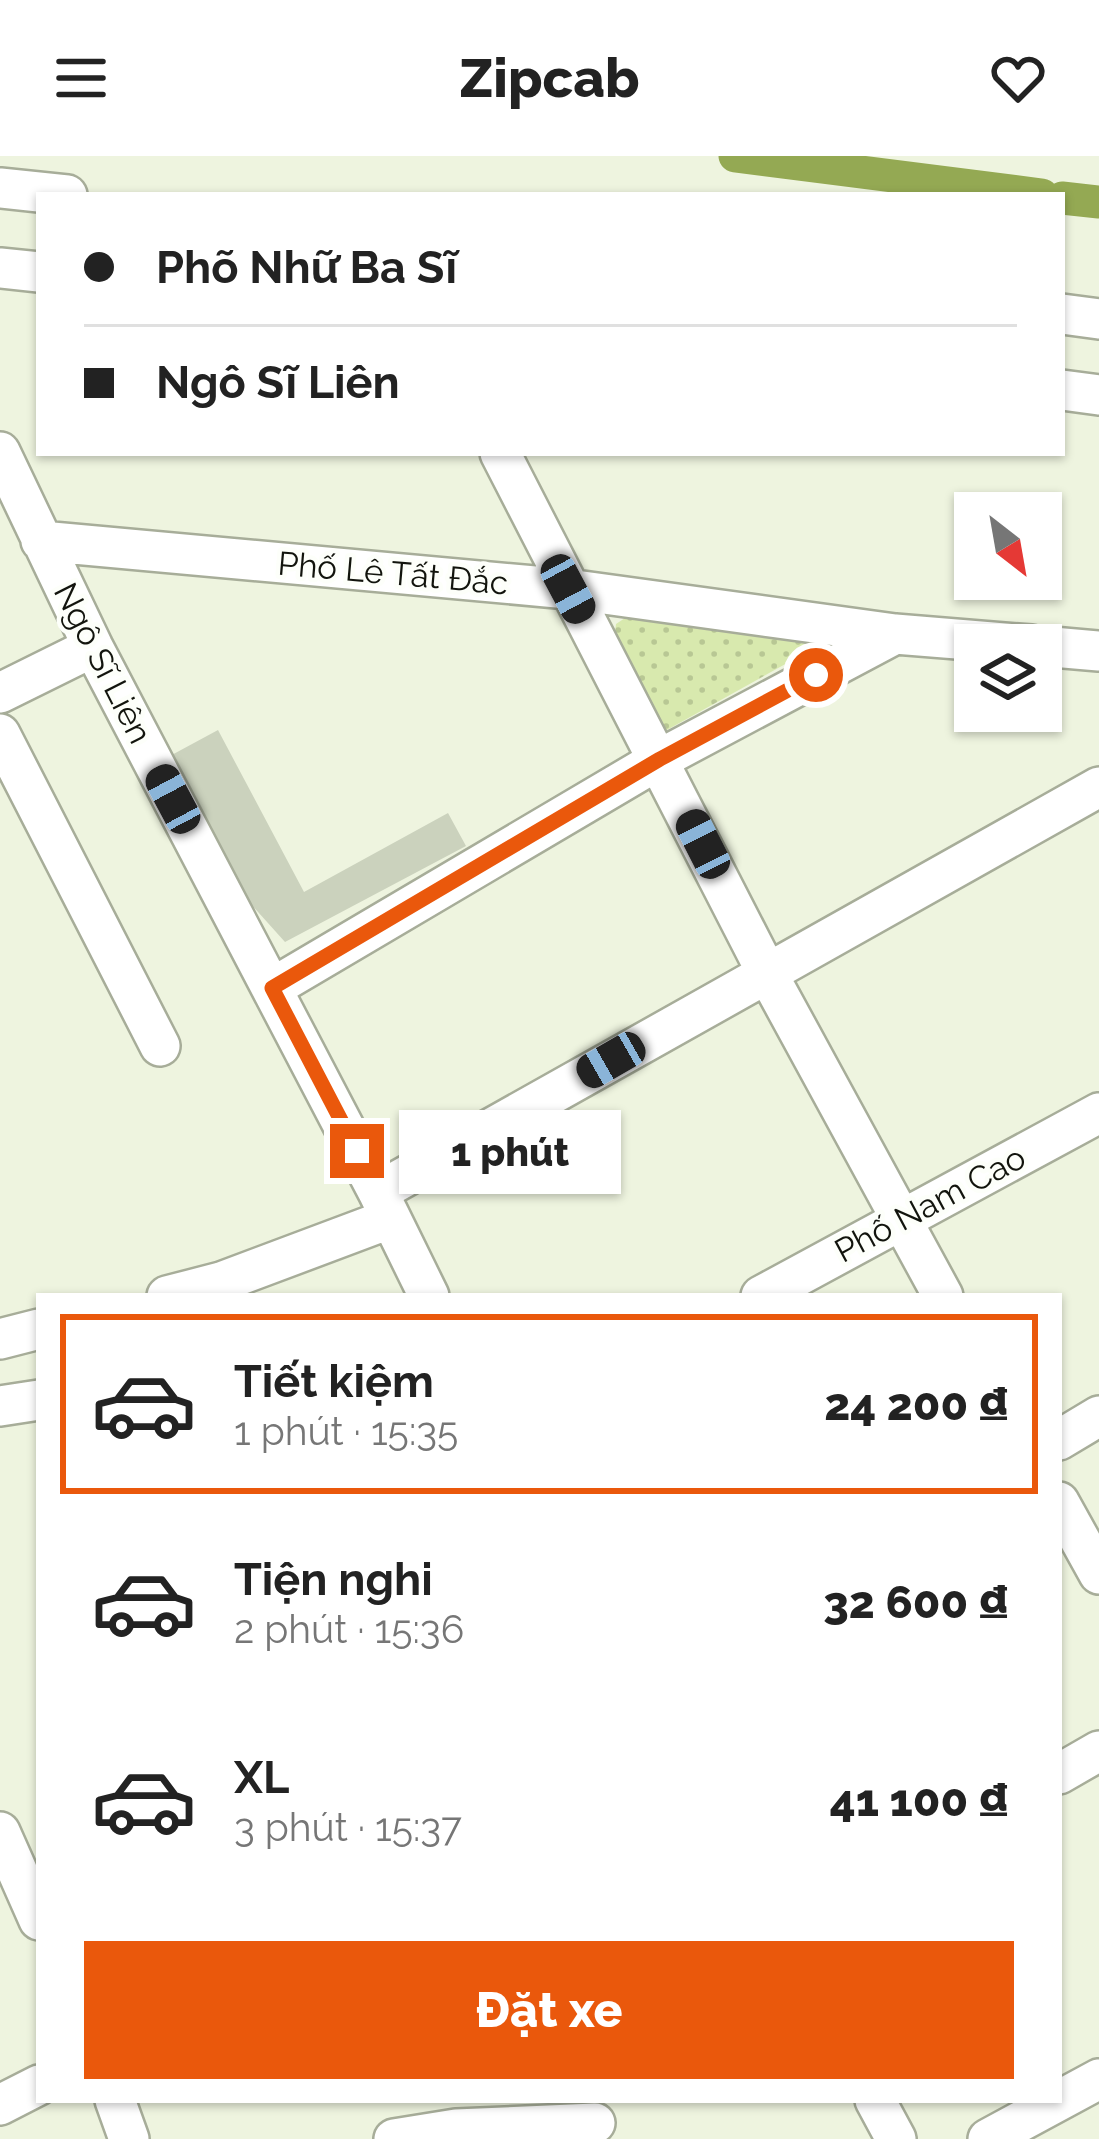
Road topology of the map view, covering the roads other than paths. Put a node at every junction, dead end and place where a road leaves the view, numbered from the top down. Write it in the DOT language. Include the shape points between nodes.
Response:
graph roads {
  1 [pos="0,188"];
  2 [pos="38,192"];
  3 [pos="0,268"];
  4 [pos="36,272"];
  5 [pos="1065,314"];
  6 [pos="1099,319"];
  7 [pos="1065,390"];
  8 [pos="1099,394"];
  9 [pos="0,452"];
  10 [pos="502,456"];
  11 [pos="41,541"];
  12 [pos="568,589"];
  13 [pos="895,634"];
  14 [pos="954,639"];
  15 [pos="94,647"];
  16 [pos="1062,648"];
  17 [pos="1099,651"];
  18 [pos="0,693"];
  19 [pos="0,734"];
  20 [pos="660,759"];
  21 [pos="1099,787"];
  22 [pos="767,973"];
  23 [pos="272,988"];
  24 [pos="160,1046"];
  25 [pos="1099,1113"];
  26 [pos="383,1205"];
  27 [pos="899,1219"];
  28 [pos="178,1293"];
  29 [pos="427,1293"];
  30 [pos="766,1293"];
  31 [pos="941,1293"];
  32 [pos="36,1330"];
  33 [pos="0,1339"];
  34 [pos="1099,1416"];
  35 [pos="1062,1438"];
  36 [pos="1062,1507"];
  37 [pos="1099,1574"];
  38 [pos="1099,1751"];
  39 [pos="1062,1772"];
  40 [pos="0,1832"];
  41 [pos="36,1913"];
  42 [pos="1099,2079"];
  43 [pos="36,2087"];
  44 [pos="1062,2099"];
  45 [pos="877,2103"];
  46 [pos="1055,2103"];
  47 [pos="0,2105"];
  48 [pos="595,2123"];
  49 [pos="394,2139"];
  50 [pos="896,2139"];
  51 [pos="988,2139"];
  1 -- 2 [label="street"];
  3 -- 4 [label="street"];
  5 -- 6 [label="street"];
  7 -- 8 [label="street"];
  9 -- 11 [label="street, Ngô Sĩ Liên"];
  10 -- 12 [label="street"];
  11 -- 12 [label="street, Phố Lê Tất Đắc"];
  11 -- 15 [label="street, Ngô Sĩ Liên"];
  12 -- 13 [label="street, Phố Lê Tất Đắc"];
  12 -- 20 [label="street"];
  13 -- 14 [label="street, Phố Lê Tất Đắc"];
  13 -- 20 [label="street"];
  15 -- 18 [label="street"];
  15 -- 23 [label="street, Ngô Sĩ Liên"];
  16 -- 17 [label="street"];
  19 -- 24 [label="street"];
  20 -- 22 [label="street"];
  20 -- 23 [label="street"];
  21 -- 22 [label="street"];
  22 -- 26 [label="street"];
  22 -- 27 [label="street"];
  23 -- 26 [label="street, Ngô Sĩ Liên"];
  25 -- 27 [label="street, Phố Nam Cao"];
  26 -- 28 [label="street" via="221,1282"];
  26 -- 29 [label="street, Ngô Sĩ Liên"];
  27 -- 30 [label="street, Phố Nam Cao"];
  27 -- 31 [label="street"];
  32 -- 33 [label="street"];
  34 -- 35 [label="street"];
  36 -- 37 [label="street"];
  38 -- 39 [label="street"];
  40 -- 41 [label="street"];
  42 -- 44 [label="street"];
  43 -- 47 [label="street"];
  45 -- 50 [label="street"];
  46 -- 51 [label="street"];
  48 -- 49 [label="street"];
}
